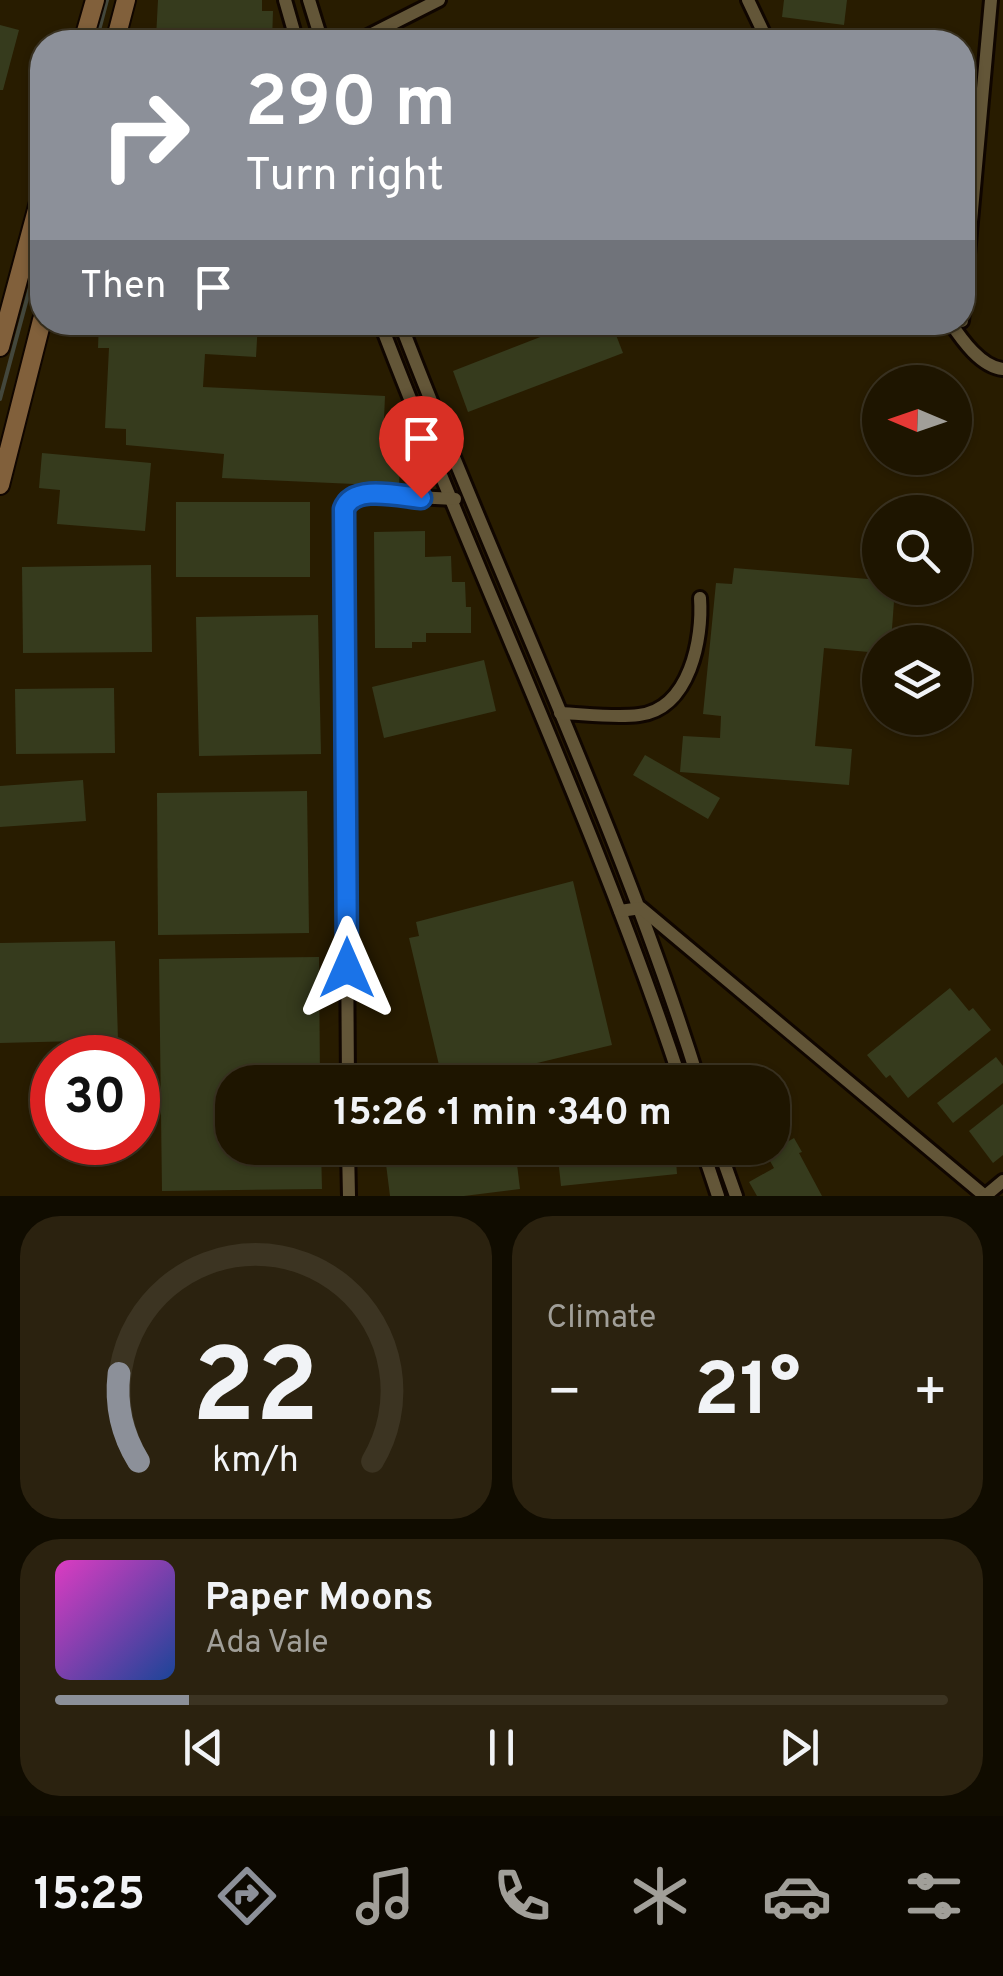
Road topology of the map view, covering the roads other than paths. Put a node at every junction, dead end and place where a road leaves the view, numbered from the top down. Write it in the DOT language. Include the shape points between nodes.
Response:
graph roads {
  1 [pos="95,0"];
  2 [pos="126,0"];
  3 [pos="284,0"];
  4 [pos="309,0"];
  5 [pos="439,0"];
  6 [pos="748,0"];
  7 [pos="992,0"];
  8 [pos="86,30"];
  9 [pos="118,30"];
  10 [pos="293,30"];
  11 [pos="318,30"];
  12 [pos="380,30"];
  13 [pos="762,30"];
  14 [pos="975,182"];
  15 [pos="30,236"];
  16 [pos="38,335"];
  17 [pos="385,335"];
  18 [pos="405,335"];
  19 [pos="959,335"];
  20 [pos="961,335"];
  21 [pos="961,338"];
  22 [pos="0,347"];
  23 [pos="1003,369"];
  24 [pos="0,484"];
  25 [pos="468,498"];
  26 [pos="449,499"];
  27 [pos="700,598"];
  28 [pos="560,713"];
  29 [pos="642,908"];
  30 [pos="620,911"];
  31 [pos="348,1065"];
  32 [pos="675,1065"];
  33 [pos="693,1065"];
  34 [pos="348,1165"];
  35 [pos="707,1165"];
  36 [pos="725,1165"];
  37 [pos="1003,1182"];
  38 [pos="736,1194"];
  39 [pos="349,1196"];
  40 [pos="716,1196"];
  41 [pos="985,1196"];
  1 -- 8 [label="main road"];
  2 -- 9 [label="main road"];
  3 -- 10 [label="street"];
  4 -- 11 [label="street"];
  5 -- 12 [label="street"];
  6 -- 13 [label="street"];
  7 -- 14 [label="street"];
  15 -- 22 [label="main road"];
  16 -- 24 [label="main road"];
  17 -- 26 [label="street"];
  18 -- 25 [label="street"];
  19 -- 21 [label="street"];
  20 -- 21 [label="street"];
  21 -- 23 [label="street" via="992,368"];
  25 -- 26 [label="street"];
  25 -- 28 [label="street"];
  26 -- 30 [label="street"];
  26 -- 31 [label="street" via="357,494 344,509"];
  27 -- 28 [label="street" via="694,655 663,705 639,715"];
  28 -- 29 [label="street"];
  29 -- 30 [label="street"];
  29 -- 33 [label="street"];
  29 -- 41 [label="street"];
  30 -- 32 [label="street"];
  34 -- 39 [label="street"];
  35 -- 40 [label="street"];
  36 -- 38 [label="street"];
  37 -- 41 [label="street"];
  38 -- 40 [label="street"];
}
